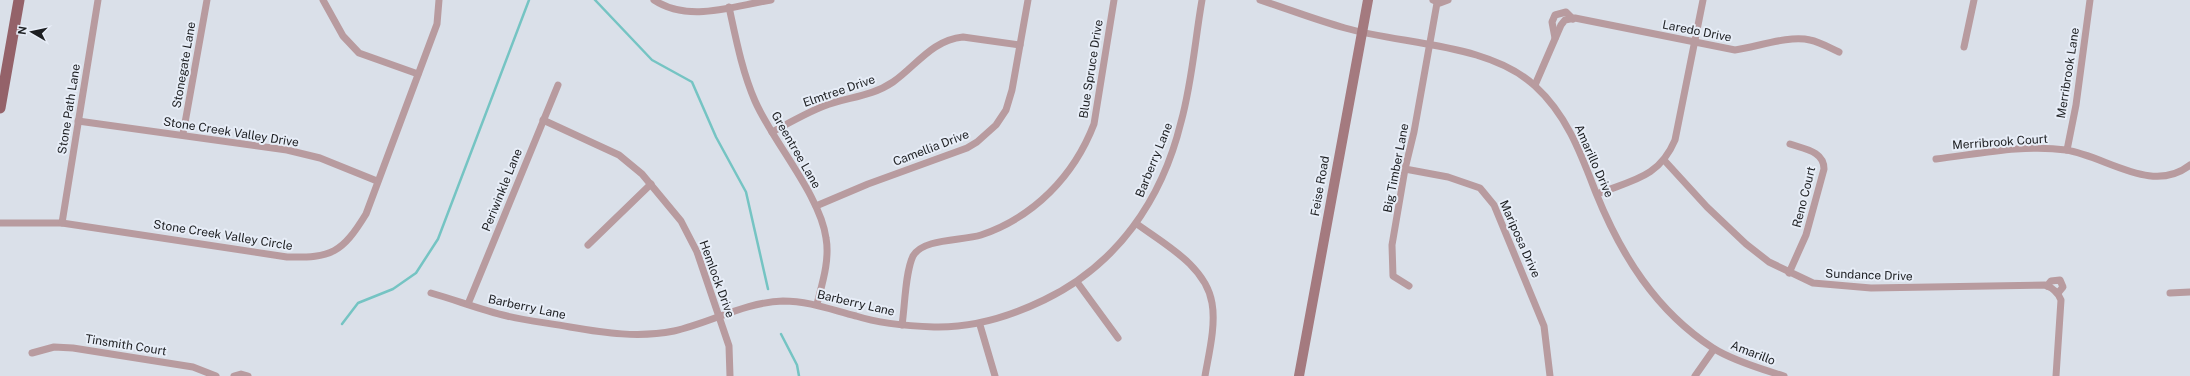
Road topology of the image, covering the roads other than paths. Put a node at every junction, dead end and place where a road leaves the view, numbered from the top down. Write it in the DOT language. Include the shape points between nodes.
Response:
graph roads {
  1 [pos="19,0"];
  2 [pos="98,0"];
  3 [pos="206,0"];
  4 [pos="322,0"];
  5 [pos="439,0"];
  6 [pos="654,0"];
  7 [pos="771,0"];
  8 [pos="1028,0"];
  9 [pos="1114,0"];
  10 [pos="1202,0"];
  11 [pos="1260,0"];
  12 [pos="1368,0"];
  13 [pos="1448,0"];
  14 [pos="1703,0"];
  15 [pos="1974,0"];
  16 [pos="2090,0"];
  17 [pos="1435,1"];
  18 [pos="729,7"];
  19 [pos="1573,18"];
  20 [pos="1362,32"];
  21 [pos="1555,38"];
  22 [pos="1695,42"];
  23 [pos="1020,45"];
  24 [pos="1429,45"];
  25 [pos="1964,47"];
  26 [pos="1839,52"];
  27 [pos="418,74"];
  28 [pos="558,85"];
  29 [pos="1535,85"];
  30 [pos="0,108"];
  31 [pos="78,120"];
  32 [pos="543,120"];
  33 [pos="772,132"];
  34 [pos="183,134"];
  35 [pos="1790,144"];
  36 [pos="2067,150"];
  37 [pos="1936,159"];
  38 [pos="1664,160"];
  39 [pos="2190,165"];
  40 [pos="1405,169"];
  41 [pos="377,181"];
  42 [pos="651,184"];
  43 [pos="1597,194"];
  44 [pos="816,206"];
  45 [pos="0,223"];
  46 [pos="62,223"];
  47 [pos="1137,224"];
  48 [pos="588,245"];
  49 [pos="1790,273"];
  50 [pos="1077,282"];
  51 [pos="1409,286"];
  52 [pos="2047,286"];
  53 [pos="2190,292"];
  54 [pos="431,293"];
  55 [pos="2058,293"];
  56 [pos="2170,293"];
  57 [pos="468,304"];
  58 [pos="817,304"];
  59 [pos="719,316"];
  60 [pos="902,325"];
  61 [pos="980,325"];
  62 [pos="1118,338"];
  63 [pos="1714,349"];
  64 [pos="32,353"];
  65 [pos="216,376"];
  66 [pos="234,376"];
  67 [pos="248,376"];
  68 [pos="730,376"];
  69 [pos="995,376"];
  70 [pos="1205,376"];
  71 [pos="1298,376"];
  72 [pos="1550,376"];
  73 [pos="1695,376"];
  74 [pos="1784,376"];
  75 [pos="2056,376"];
  1 -- 30 [label="main road"];
  2 -- 31 [label="street, Stone Path Lane"];
  3 -- 34 [label="street, Stonegate Lane"];
  4 -- 27 [label="street" via="343,36 359,53"];
  5 -- 27 [label="street, Stone Creek Valley Circle" via="437,24"];
  6 -- 18 [label="street" via="666,8 695,13"];
  7 -- 18 [label="street"];
  8 -- 23 [label="street, Camellia Drive"];
  9 -- 60 [label="street, Blue Spruce Drive" via="1094,124 1062,180 1035,207 1002,227 980,236 921,247 914,256 910,269"];
  10 -- 47 [label="street, Barberry Lane" via="1182,120 1154,196"];
  11 -- 20 [label="street, Amarillo Drive"];
  12 -- 20 [label="main road, Feise Road"];
  13 -- 17 [label="street" via="1443,3"];
  14 -- 22 [label="street"];
  15 -- 25 [label="street"];
  16 -- 36 [label="street, Merribrook Lane" via="2076,105"];
  17 -- 24 [label="street, Big Timber Lane"];
  18 -- 33 [label="street, Greentree Lane" via="743,70 755,102"];
  19 -- 21 [label="street, Laredo Drive" via="1565,20"];
  19 -- 21 [label="street, Laredo Drive" via="1566,12 1555,15 1552,22"];
  19 -- 22 [label="street, Laredo Drive"];
  20 -- 24 [label="street, Amarillo Drive"];
  20 -- 71 [label="main road, Feise Road"];
  21 -- 29 [label="street, Laredo Drive"];
  22 -- 26 [label="street, Laredo Drive" via="1735,50 1784,39 1810,40"];
  22 -- 38 [label="street" via="1675,140"];
  23 -- 33 [label="street, Elmtree Drive" via="954,38 927,52 893,82 878,90 825,105"];
  23 -- 44 [label="street, Camellia Drive" via="1006,110 996,125 977,142"];
  24 -- 29 [label="street, Amarillo Drive" via="1500,62"];
  24 -- 40 [label="street, Big Timber Lane"];
  27 -- 41 [label="street, Stone Creek Valley Circle"];
  28 -- 32 [label="street, Periwinkle Lane"];
  29 -- 43 [label="street, Amarillo Drive" via="1556,108 1572,135"];
  31 -- 34 [label="street, Stone Creek Valley Drive"];
  31 -- 46 [label="street, Stone Path Lane"];
  32 -- 42 [label="street, Hemlock Drive" via="619,155"];
  32 -- 57 [label="street, Periwinkle Lane"];
  33 -- 44 [label="street, Greentree Lane"];
  34 -- 41 [label="street, Stone Creek Valley Drive" via="287,150 320,158"];
  35 -- 49 [label="street, Reno Court" via="1817,154 1824,163 1806,235"];
  36 -- 37 [label="street, Merribrook Court" via="2020,150"];
  36 -- 39 [label="street, Merribrook Court" via="2143,175 2170,176"];
  38 -- 43 [label="street" via="1653,171"];
  38 -- 49 [label="street, Sundance Drive" via="1707,207 1746,244 1769,262"];
  40 -- 51 [label="street, Big Timber Lane" via="1392,245 1391,270 1393,276"];
  40 -- 72 [label="street, Mariposa Drive" via="1448,177 1480,188 1494,205 1544,326"];
  41 -- 46 [label="street, Stone Creek Valley Circle" via="366,214 354,234 337,250 312,258 287,257"];
  42 -- 48 [label="street"];
  42 -- 59 [label="street, Hemlock Drive" via="684,227 697,252"];
  43 -- 63 [label="street, Amarillo Drive" via="1629,262 1658,302"];
  44 -- 58 [label="street, Greentree Lane" via="826,238 827,253"];
  45 -- 46 [label="street, Stone Creek Valley Circle"];
  47 -- 50 [label="street, Barberry Lane" via="1112,252"];
  47 -- 70 [label="street" via="1194,269 1205,284 1212,302"];
  49 -- 52 [label="street, Sundance Drive" via="1813,283 1851,288"];
  50 -- 61 [label="street, Barberry Lane" via="1030,307"];
  50 -- 62 [label="street"];
  52 -- 55 [label="street"];
  52 -- 55 [label="street, Sundance Drive" via="2051,281 2060,280 2063,287"];
  53 -- 56 [label="street"];
  54 -- 57 [label="street, Barberry Lane"];
  55 -- 75 [label="street, Sundance Drive" via="2061,300"];
  57 -- 59 [label="street, Barberry Lane" via="529,320 596,332 643,335 675,330"];
  58 -- 59 [label="street, Barberry Lane" via="767,302"];
  58 -- 60 [label="street, Barberry Lane" via="858,317"];
  59 -- 68 [label="street, Hemlock Drive" via="728,346"];
  60 -- 61 [label="street, Barberry Lane"];
  61 -- 69 [label="street"];
  63 -- 73 [label="street"];
  63 -- 74 [label="street, Amarillo"];
  64 -- 65 [label="street, Tinsmith Court" via="54,347 73,348 193,367"];
  66 -- 67 [label="street"];
}
